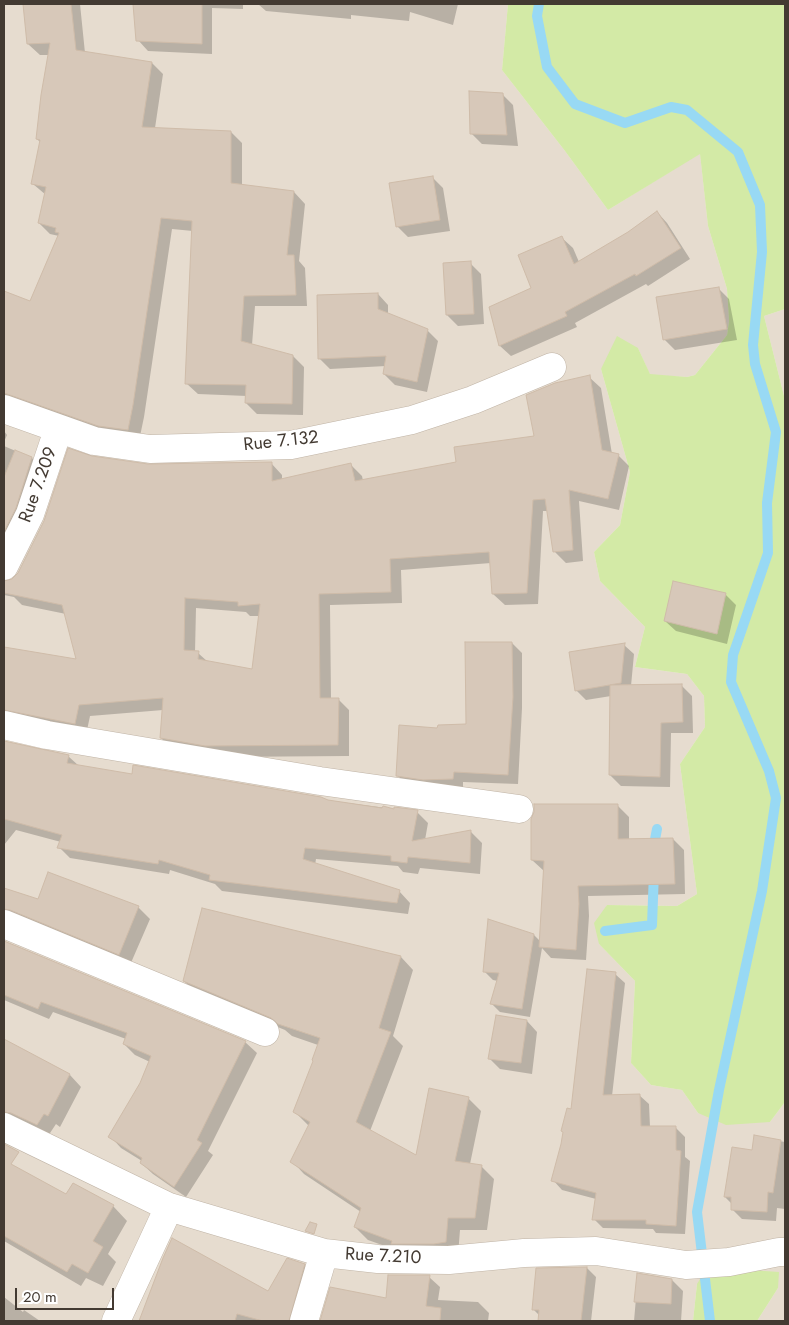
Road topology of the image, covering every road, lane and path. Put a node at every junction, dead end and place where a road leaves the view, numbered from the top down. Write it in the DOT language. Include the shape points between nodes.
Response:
graph roads {
  1 [pos="552,366"];
  2 [pos="4,409"];
  3 [pos="58,430"];
  4 [pos="4,566"];
  5 [pos="4,725"];
  6 [pos="519,810"];
  7 [pos="4,924"];
  8 [pos="265,1032"];
  9 [pos="4,1127"];
  10 [pos="169,1207"];
  11 [pos="785,1252"];
  12 [pos="324,1253"];
  13 [pos="116,1321"];
  14 [pos="304,1321"];
  1 -- 3 [label="street, Rue 7.132" via="473,400 412,420 291,445 150,449 94,441"];
  2 -- 3 [label="street, Rue 7.132"];
  3 -- 4 [label="street, Rue 7.209" via="30,514"];
  5 -- 6 [label="street" via="320,781"];
  7 -- 8 [label="street"];
  9 -- 10 [label="street, Rue 7.210"];
  10 -- 12 [label="street, Rue 7.210"];
  10 -- 13 [label="street"];
  11 -- 12 [label="street, Rue 7.210" via="729,1262 686,1265 596,1250 449,1260 378,1259"];
  12 -- 14 [label="street"];
}
